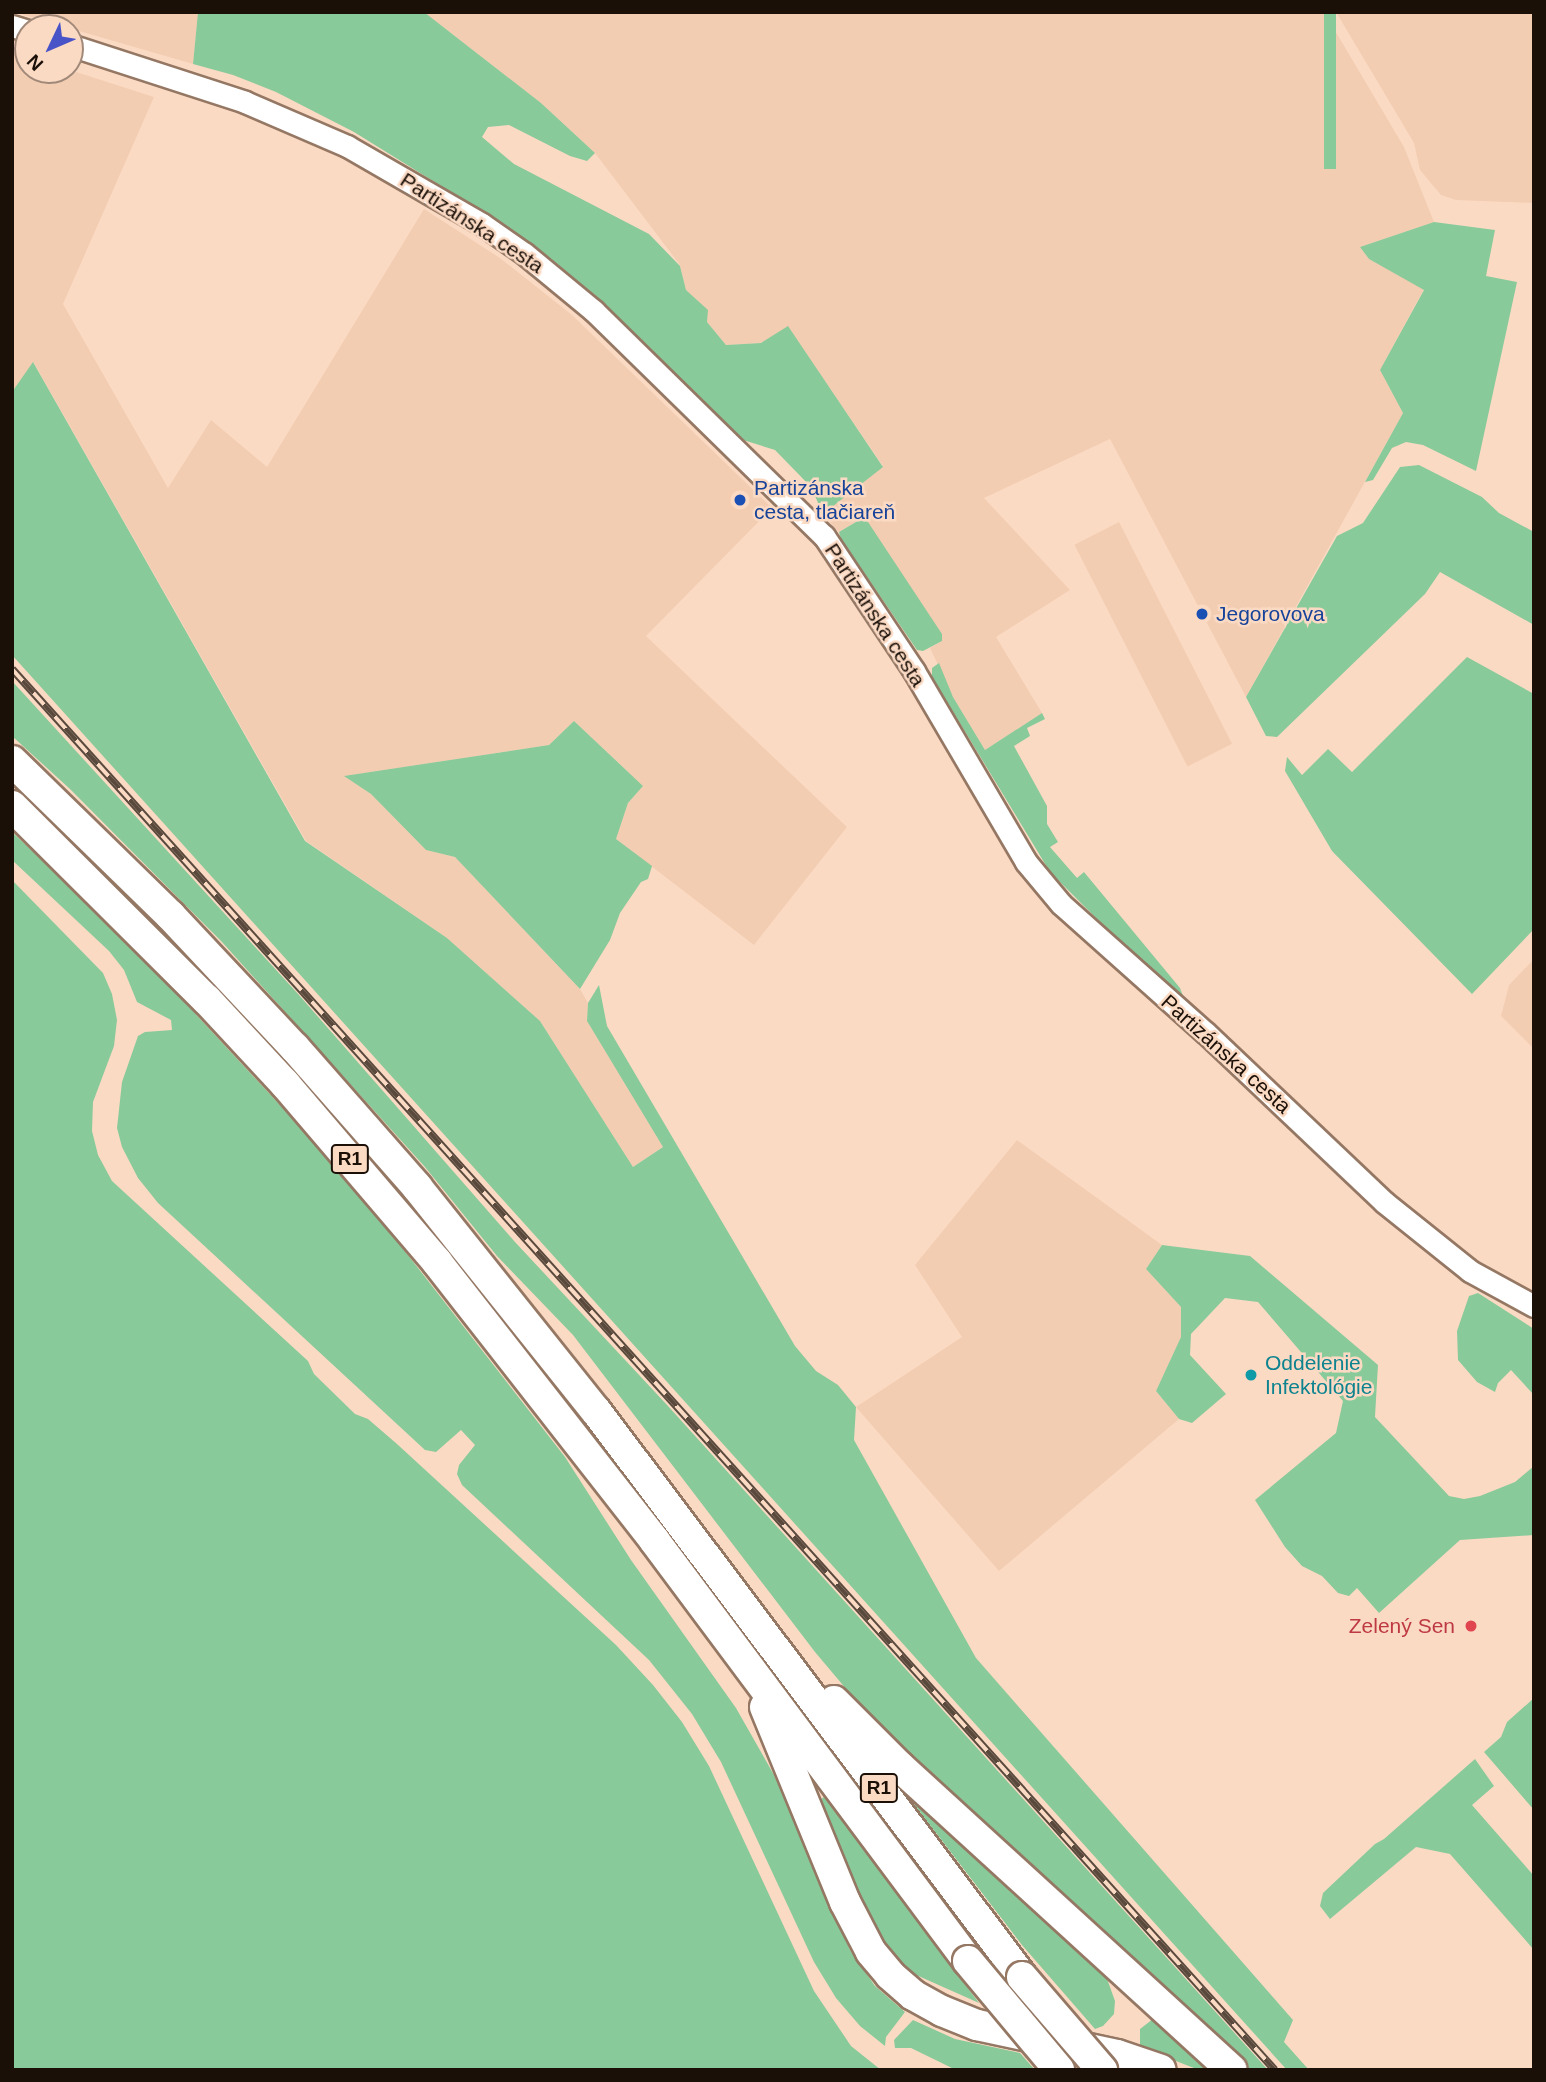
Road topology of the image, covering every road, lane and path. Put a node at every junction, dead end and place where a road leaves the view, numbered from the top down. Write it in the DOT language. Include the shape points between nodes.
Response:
graph roads {
  1 [pos="84,50"];
  2 [pos="12,761"];
  3 [pos="12,806"];
  4 [pos="1534,1306"];
  5 [pos="738,1599"];
  6 [pos="748,1665"];
  7 [pos="1059,2070"];
  8 [pos="1102,2070"];
  9 [pos="1161,2070"];
  10 [pos="1231,2070"];
  1 -- 4 [label="street, Partizánska cesta" via="245,102 347,146 482,224 594,311 824,536 914,671 1026,862 1061,904 1414,1227 1470,1271"];
  2 -- 5 [label="highway, R1" via="170,915 409,1177 537,1335"];
  3 -- 6 [label="highway, R1" via="198,991 368,1179 508,1350"];
  5 -- 8 [label="highway, R1, bridge" via="1023,1977"];
  5 -- 10 [label="highway" via="900,1767"];
  6 -- 7 [label="highway, R1, bridge" via="968,1961"];
  6 -- 9 [label="highway" via="845,1902 890,1975 913,1995 977,2025 1117,2055"];
}
